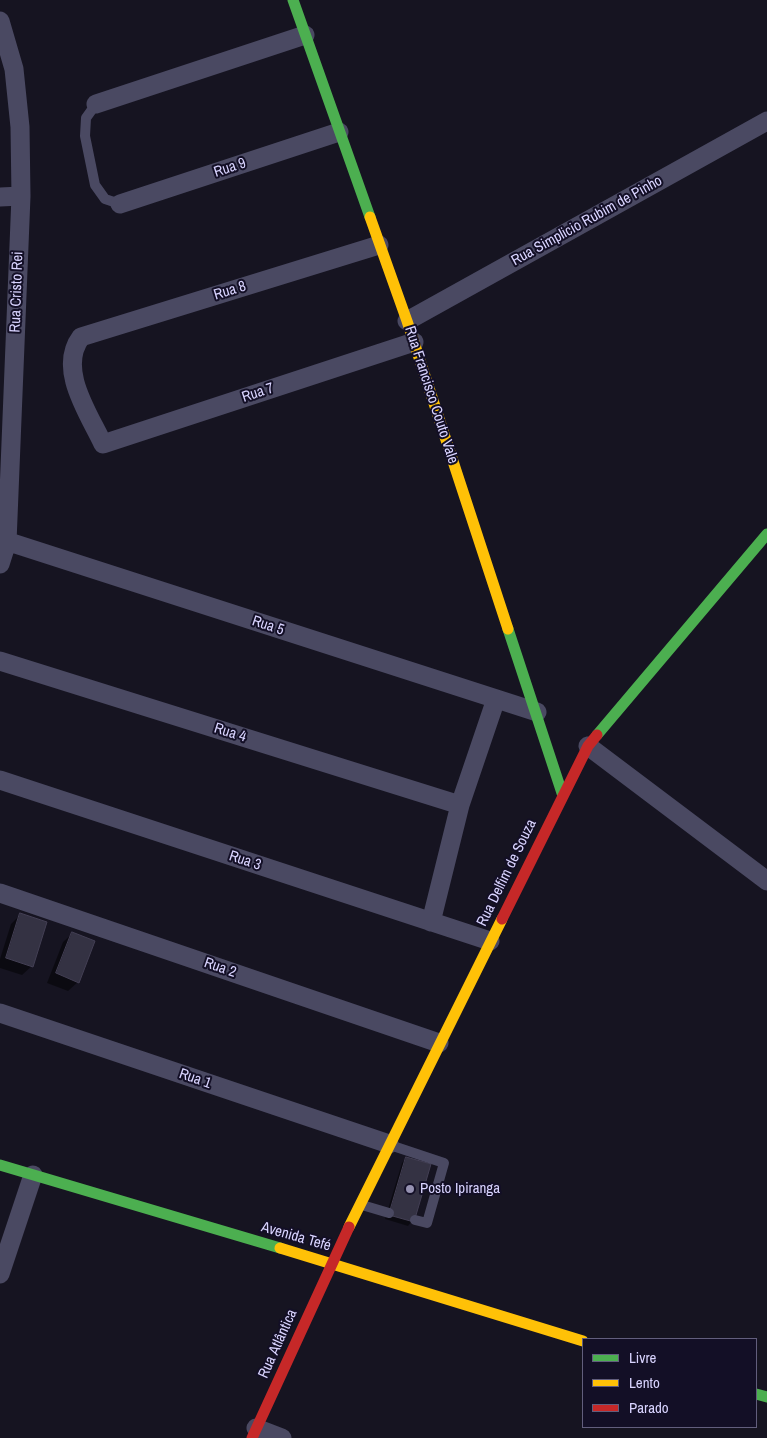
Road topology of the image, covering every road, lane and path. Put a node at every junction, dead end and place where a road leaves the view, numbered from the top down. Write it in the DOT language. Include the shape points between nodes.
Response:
graph roads {
  1 [pos="293,0"];
  2 [pos="0,21"];
  3 [pos="305,35"];
  4 [pos="7,70"];
  5 [pos="96,104"];
  6 [pos="767,122"];
  7 [pos="339,132"];
  8 [pos="21,196"];
  9 [pos="0,198"];
  10 [pos="120,204"];
  11 [pos="379,245"];
  12 [pos="8,302"];
  13 [pos="407,321"];
  14 [pos="414,342"];
  15 [pos="6,401"];
  16 [pos="103,444"];
  17 [pos="767,534"];
  18 [pos="3,541"];
  19 [pos="0,564"];
  20 [pos="0,661"];
  21 [pos="496,699"];
  22 [pos="537,712"];
  23 [pos="588,746"];
  24 [pos="0,780"];
  25 [pos="562,793"];
  26 [pos="460,805"];
  27 [pos="767,881"];
  28 [pos="0,893"];
  29 [pos="431,922"];
  30 [pos="490,941"];
  31 [pos="0,1013"];
  32 [pos="439,1044"];
  33 [pos="389,1144"];
  34 [pos="0,1165"];
  35 [pos="33,1175"];
  36 [pos="360,1204"];
  37 [pos="390,1213"];
  38 [pos="414,1220"];
  39 [pos="331,1263"];
  40 [pos="0,1274"];
  41 [pos="582,1341"];
  42 [pos="254,1433"];
  43 [pos="282,1438"];
  1 -- 3 [label="street, Rua Francisco Couto Vale"];
  2 -- 4 [label="street, Rua Cristo Rei"];
  3 -- 5 [label="street"];
  3 -- 7 [label="street, Rua Francisco Couto Vale"];
  4 -- 8 [label="street, Rua Cristo Rei" via="20,127"];
  5 -- 10 [label="lane" via="86,118 85,136 95,185 105,199"];
  6 -- 13 [label="street, Rua Simplicio Rubim de Pinho"];
  7 -- 10 [label="street, Rua 9"];
  7 -- 11 [label="street, Rua Francisco Couto Vale"];
  8 -- 9 [label="street"];
  8 -- 12 [label="street, Rua Cristo Rei"];
  11 -- 13 [label="street, Rua Francisco Couto Vale"];
  11 -- 16 [label="street, Rua 8" via="81,337 73,348 72,370 80,396"];
  12 -- 15 [label="street, Rua Cristo Rei"];
  13 -- 14 [label="street, Rua Francisco Couto Vale"];
  14 -- 16 [label="street, Rua 7"];
  14 -- 22 [label="street, Rua Francisco Couto Vale"];
  15 -- 18 [label="street, Rua Cristo Rei"];
  17 -- 23 [label="street, Rua Delfim de Souza"];
  18 -- 19 [label="street, Rua Cristo Rei"];
  18 -- 21 [label="street, Rua 5"];
  20 -- 26 [label="street, Rua 4"];
  21 -- 22 [label="street, Rua 5"];
  21 -- 26 [label="street"];
  22 -- 25 [label="street, Rua Francisco Couto Vale"];
  23 -- 25 [label="street, Rua Delfim de Souza"];
  23 -- 27 [label="street"];
  24 -- 29 [label="street, Rua 3"];
  25 -- 30 [label="street, Rua Delfim de Souza"];
  26 -- 29 [label="street"];
  28 -- 32 [label="street, Rua 2"];
  29 -- 30 [label="street, Rua 3"];
  30 -- 32 [label="street, Rua Delfim de Souza"];
  31 -- 33 [label="street, Rua 1"];
  32 -- 33 [label="street, Rua Delfim de Souza"];
  33 -- 36 [label="street, Rua Delfim de Souza"];
  33 -- 38 [label="lane" via="444,1164 427,1223"];
  34 -- 35 [label="street, Avenida Tefé"];
  35 -- 39 [label="street, Avenida Tefé"];
  35 -- 40 [label="street"];
  36 -- 37 [label="lane"];
  36 -- 39 [label="street, Rua Delfim de Souza"];
  39 -- 41 [label="street, Avenida Tefé"];
  39 -- 42 [label="street, Rua Atlântica"];
  42 -- 43 [label="street"];
}
